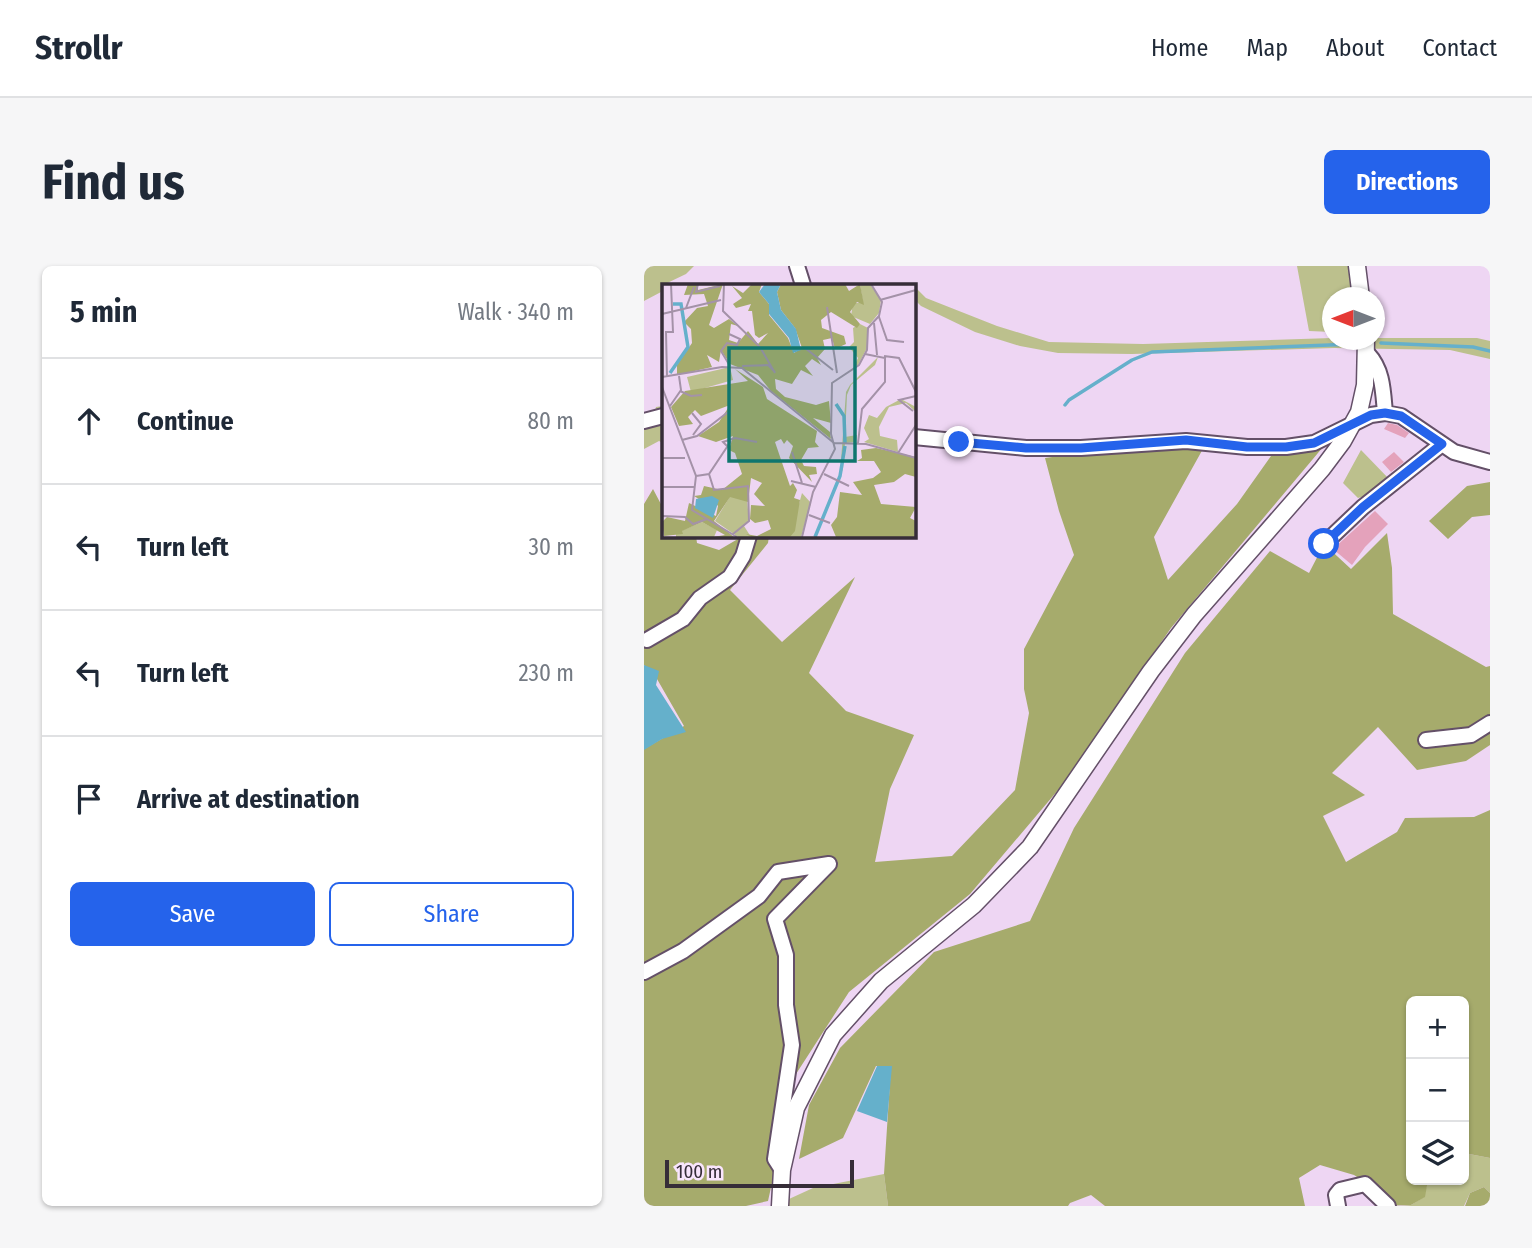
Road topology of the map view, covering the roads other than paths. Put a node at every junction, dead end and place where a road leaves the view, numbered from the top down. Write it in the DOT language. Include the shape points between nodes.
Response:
graph roads {
  1 [pos="797,266"];
  2 [pos="1357,266"];
  3 [pos="803,284"];
  4 [pos="1360,287"];
  5 [pos="1367,350"];
  6 [pos="1369,350"];
  7 [pos="1385,413"];
  8 [pos="662,416"];
  9 [pos="644,421"];
  10 [pos="1354,423"];
  11 [pos="915,437"];
  12 [pos="1442,444"];
  13 [pos="1490,463"];
  14 [pos="749,537"];
  15 [pos="1324,544"];
  16 [pos="647,640"];
  17 [pos="1490,723"];
  18 [pos="1426,740"];
  19 [pos="644,972"];
  20 [pos="782,1170"];
  21 [pos="780,1206"];
  22 [pos="1338,1206"];
  23 [pos="1388,1206"];
  1 -- 3 [label="street"];
  2 -- 4 [label="street"];
  5 -- 10 [label="street" via="1365,385"];
  6 -- 7 [label="street" via="1383,385"];
  7 -- 10 [label="street"];
  7 -- 12 [label="street" via="1401,416"];
  8 -- 9 [label="street"];
  10 -- 11 [label="street" via="1314,443 1286,447 1186,440 1026,448"];
  10 -- 20 [label="street" via="1322,469 1151,671 1030,847 974,905 881,981 833,1035 796,1108"];
  12 -- 13 [label="street"];
  12 -- 15 [label="street"];
  14 -- 16 [label="street" via="730,576 700,598 683,619"];
  17 -- 18 [label="street" via="1471,736"];
  19 -- 20 [label="street" via="683,951 759,896 778,872 829,864 775,919 786,955 792,1045 775,1159"];
  20 -- 21 [label="street"];
  22 -- 23 [label="street" via="1340,1190 1365,1184"];
}
